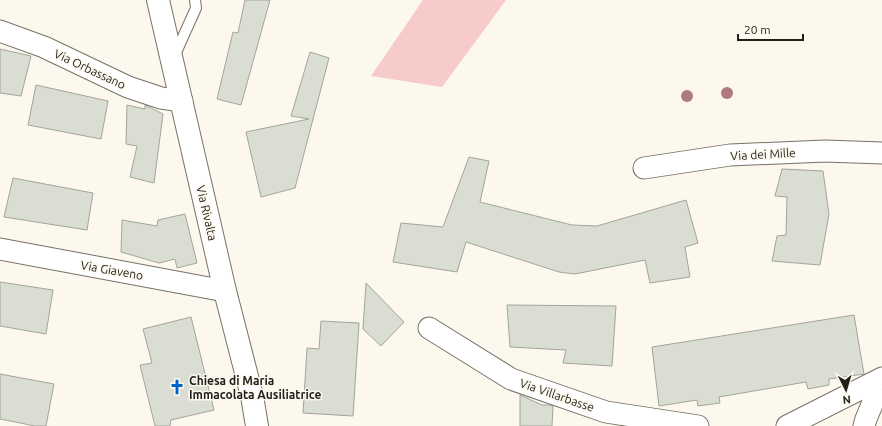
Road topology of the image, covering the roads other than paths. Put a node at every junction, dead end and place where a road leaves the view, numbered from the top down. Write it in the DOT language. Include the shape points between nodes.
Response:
graph roads {
  1 [pos="158,0"];
  2 [pos="195,0"];
  3 [pos="0,31"];
  4 [pos="172,61"];
  5 [pos="182,102"];
  6 [pos="882,153"];
  7 [pos="644,168"];
  8 [pos="0,249"];
  9 [pos="225,291"];
  10 [pos="429,328"];
  11 [pos="882,379"];
  12 [pos="871,423"];
  13 [pos="257,426"];
  14 [pos="698,426"];
  15 [pos="787,426"];
  1 -- 4 [label="street, Via Rivalta"];
  2 -- 4 [label="lane" via="196,8"];
  3 -- 5 [label="street, Via Orbassano" via="44,47 128,87"];
  4 -- 5 [label="street, Via Rivalta"];
  5 -- 9 [label="street, Via Rivalta"];
  6 -- 7 [label="street, Via dei Mille" via="825,151 730,155"];
  8 -- 9 [label="street, Via Giaveno"];
  9 -- 13 [label="street, Via Rivalta" via="252,396"];
  10 -- 14 [label="street, Via Villarbasse" via="511,379 606,412"];
  11 -- 12 [label="street"];
  11 -- 15 [label="street"];
}
